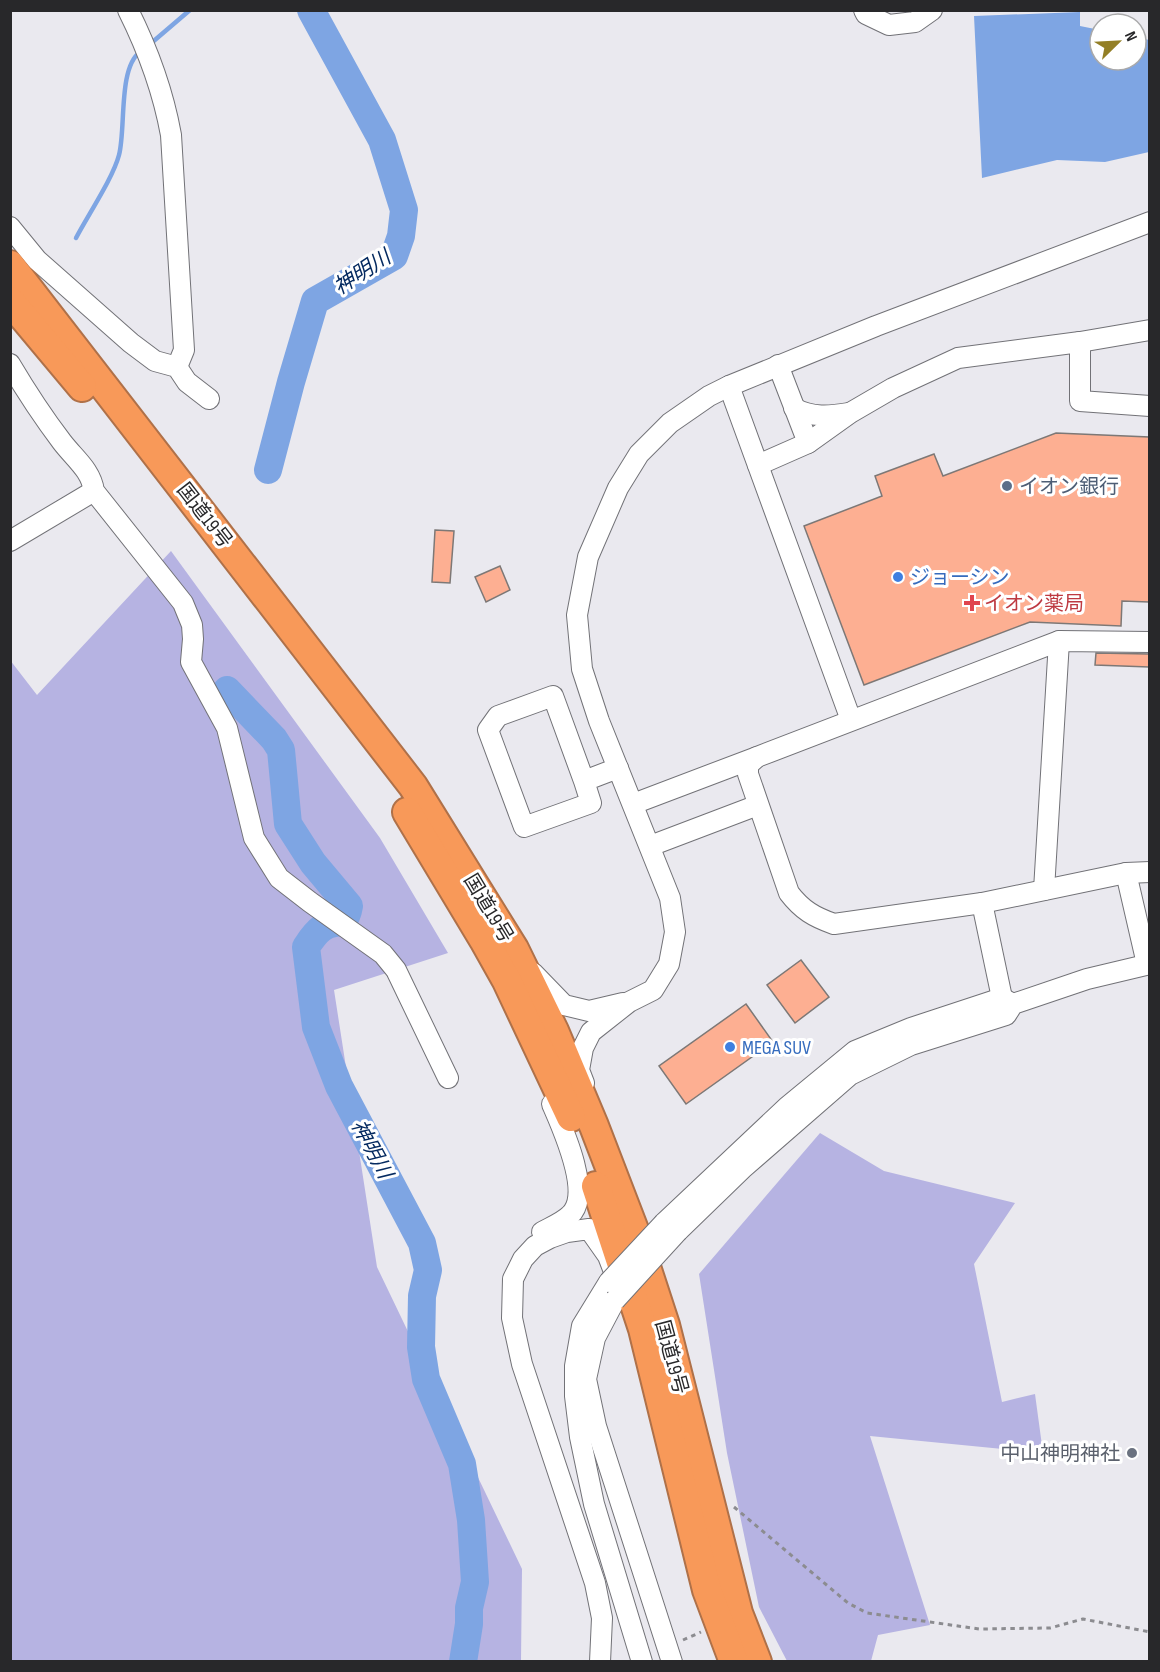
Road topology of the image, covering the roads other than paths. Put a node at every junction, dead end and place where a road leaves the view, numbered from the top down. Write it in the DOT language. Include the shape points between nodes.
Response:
graph roads {
  1 [pos="128,10"];
  2 [pos="864,10"];
  3 [pos="932,10"];
  4 [pos="1149,222"];
  5 [pos="10,227"];
  6 [pos="10,265"];
  7 [pos="10,301"];
  8 [pos="1149,330"];
  9 [pos="1080,342"];
  10 [pos="10,364"];
  11 [pos="778,365"];
  12 [pos="177,367"];
  13 [pos="729,387"];
  14 [pos="209,399"];
  15 [pos="1149,406"];
  16 [pos="794,408"];
  17 [pos="850,413"];
  18 [pos="807,443"];
  19 [pos="758,465"];
  20 [pos="94,492"];
  21 [pos="10,541"];
  22 [pos="1059,641"];
  23 [pos="1149,642"];
  24 [pos="851,720"];
  25 [pos="752,765"];
  26 [pos="618,768"];
  27 [pos="584,781"];
  28 [pos="633,804"];
  29 [pos="758,805"];
  30 [pos="650,846"];
  31 [pos="1149,872"];
  32 [pos="1126,873"];
  33 [pos="1044,890"];
  34 [pos="982,903"];
  35 [pos="514,949"];
  36 [pos="1148,964"];
  37 [pos="507,981"];
  38 [pos="1007,1001"];
  39 [pos="629,1002"];
  40 [pos="447,1078"];
  41 [pos="633,1230"];
  42 [pos="612,1291"];
  43 [pos="575,1396"];
  44 [pos="691,1521"];
  45 [pos="592,1662"];
  46 [pos="600,1662"];
  47 [pos="642,1662"];
  48 [pos="660,1662"];
  49 [pos="672,1662"];
  50 [pos="734,1662"];
  51 [pos="757,1662"];
  1 -- 12 [label="street" via="166,106 171,135 183,350"];
  2 -- 3 [label="street" via="889,25 915,22"];
  4 -- 11 [label="street"];
  5 -- 12 [label="street" via="37,260 130,343 155,361"];
  6 -- 35 [label="highway, 国道19号" via="413,786"];
  7 -- 37 [label="highway, 国道19号" via="118,430 290,650 403,805"];
  8 -- 9 [label="street"];
  9 -- 15 [label="street" via="1080,401"];
  9 -- 17 [label="street" via="958,358 893,387"];
  10 -- 20 [label="street" via="63,444 81,463 92,480"];
  11 -- 13 [label="street"];
  11 -- 16 [label="street"];
  12 -- 14 [label="street" via="187,382"];
  13 -- 19 [label="street"];
  13 -- 26 [label="street" via="670,423 639,454 618,488 588,557 577,615 582,669"];
  16 -- 17 [label="street" via="804,414 826,416"];
  16 -- 18 [label="street"];
  17 -- 18 [label="street"];
  18 -- 19 [label="street"];
  19 -- 24 [label="street"];
  20 -- 21 [label="street"];
  20 -- 40 [label="street" via="183,603 192,625 191,662 227,728 254,838 279,878 383,954 396,969"];
  22 -- 23 [label="street"];
  22 -- 24 [label="street"];
  22 -- 33 [label="street"];
  24 -- 25 [label="street"];
  25 -- 28 [label="street" via="713,787 683,785"];
  25 -- 29 [label="street"];
  26 -- 27 [label="street"];
  26 -- 28 [label="street"];
  27 -- 27 [label="street" via="591,802 524,827 488,730 498,716 553,696"];
  28 -- 30 [label="street"];
  29 -- 30 [label="street"];
  29 -- 34 [label="street" via="789,893 813,917 834,924"];
  30 -- 39 [label="street" via="669,898 675,932 669,964 653,990"];
  31 -- 32 [label="street"];
  32 -- 33 [label="street"];
  32 -- 36 [label="street"];
  33 -- 34 [label="street"];
  34 -- 38 [label="street"];
  35 -- 39 [label="street" via="564,1005 589,1011"];
  35 -- 41 [label="highway, 国道19号" via="559,1042"];
  36 -- 38 [label="street"];
  37 -- 44 [label="highway, 国道19号" via="573,1122 609,1221 643,1329"];
  37 -- 45 [label="street" via="506,1012 565,1135 576,1171 578,1198 572,1214 520,1247 508,1269 502,1296 503,1322 585,1579 594,1632"];
  38 -- 42 [label="street, bridge" via="911,1028 855,1051 786,1107"];
  39 -- 41 [label="street" via="591,1032 579,1070 635,1214"];
  41 -- 51 [label="highway, 国道19号" via="665,1325 738,1613"];
  42 -- 43 [label="street" via="582,1326"];
  42 -- 49 [label="street" via="586,1379 596,1426"];
  43 -- 47 [label="street" via="594,1504"];
  43 -- 48 [label="street"];
  44 -- 46 [label="street" via="678,1500 654,1401 608,1256 589,1229 567,1232 535,1246 513,1279 515,1336 595,1583 602,1618"];
  44 -- 50 [label="highway, 国道19号" via="707,1590"];
}
